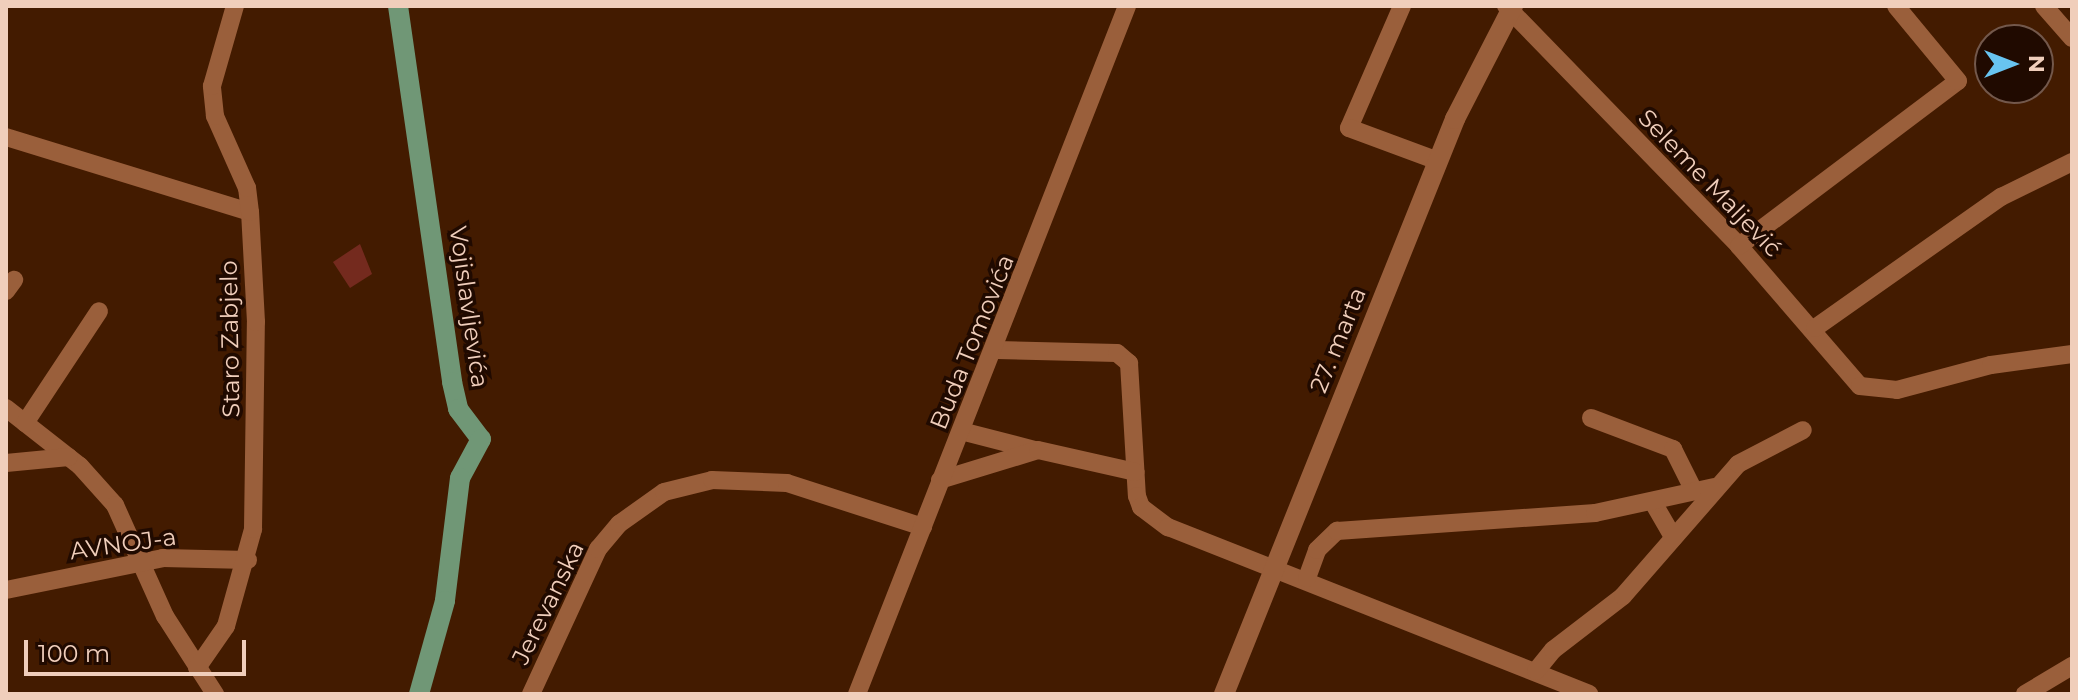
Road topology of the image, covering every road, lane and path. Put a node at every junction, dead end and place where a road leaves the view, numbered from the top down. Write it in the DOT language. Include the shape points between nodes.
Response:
graph roads {
  1 [pos="235,6"];
  2 [pos="398,6"];
  3 [pos="1127,6"];
  4 [pos="1402,6"];
  5 [pos="2044,6"];
  6 [pos="1509,8"];
  7 [pos="1908,10"];
  8 [pos="2072,38"];
  9 [pos="6,137"];
  10 [pos="1438,161"];
  11 [pos="2072,162"];
  12 [pos="250,212"];
  13 [pos="1739,246"];
  14 [pos="99,311"];
  15 [pos="1815,328"];
  16 [pos="997,350"];
  17 [pos="2072,354"];
  18 [pos="6,408"];
  19 [pos="1591,418"];
  20 [pos="25,423"];
  21 [pos="1803,430"];
  22 [pos="961,431"];
  23 [pos="1038,450"];
  24 [pos="69,457"];
  25 [pos="6,463"];
  26 [pos="1136,472"];
  27 [pos="940,480"];
  28 [pos="1714,487"];
  29 [pos="1693,489"];
  30 [pos="1654,504"];
  31 [pos="923,527"];
  32 [pos="1674,538"];
  33 [pos="248,560"];
  34 [pos="140,563"];
  35 [pos="1275,565"];
  36 [pos="1307,578"];
  37 [pos="6,590"];
  38 [pos="2072,666"];
  39 [pos="197,668"];
  40 [pos="1536,671"];
  41 [pos="215,694"];
  42 [pos="419,694"];
  43 [pos="531,694"];
  44 [pos="857,694"];
  45 [pos="1224,694"];
  46 [pos="1589,694"];
  47 [pos="2025,694"];
  1 -- 12 [label="street, Staro Zabjelo" via="212,86 215,116 247,188"];
  2 -- 42 [label="main road, Vojislavljevića" via="452,382 458,409 481,439 460,478 445,601"];
  3 -- 16 [label="street, Buda Tomovića"];
  4 -- 10 [label="street" via="1349,128"];
  5 -- 8 [label="street"];
  6 -- 10 [label="street, 27. marta"];
  6 -- 13 [label="street, Seleme Maljević"];
  7 -- 13 [label="street" via="1958,81"];
  9 -- 12 [label="street"];
  10 -- 35 [label="street, 27. marta"];
  11 -- 15 [label="street" via="2001,197"];
  12 -- 33 [label="street, Staro Zabjelo" via="256,443"];
  13 -- 15 [label="street, Seleme Maljević"];
  14 -- 20 [label="street"];
  15 -- 17 [label="street, Seleme Maljević" via="1860,386 1873,391"];
  16 -- 22 [label="street, Buda Tomovića"];
  16 -- 26 [label="street" via="1117,353 1129,363"];
  18 -- 20 [label="street"];
  19 -- 29 [label="street" via="1673,449"];
  20 -- 24 [label="street"];
  21 -- 28 [label="street" via="1758,449"];
  22 -- 23 [label="street"];
  22 -- 27 [label="street, Buda Tomovića"];
  23 -- 26 [label="street"];
  23 -- 27 [label="street"];
  24 -- 25 [label="street"];
  24 -- 34 [label="street" via="115,505"];
  26 -- 35 [label="street" via="1137,496 1150,516"];
  27 -- 31 [label="street, Buda Tomovića"];
  28 -- 29 [label="street"];
  28 -- 32 [label="street"];
  29 -- 30 [label="street"];
  30 -- 32 [label="street"];
  30 -- 36 [label="street" via="1345,530 1323,541"];
  31 -- 43 [label="street, Jerevanska" via="787,483 712,480 664,492 619,524 598,549"];
  31 -- 44 [label="street, Buda Tomovića"];
  32 -- 40 [label="street" via="1623,596 1553,650"];
  33 -- 34 [label="street, AVNOJ-a"];
  33 -- 39 [label="street, Staro Zabjelo" via="226,626"];
  34 -- 37 [label="street, AVNOJ-a"];
  34 -- 39 [label="street"];
  35 -- 36 [label="street"];
  35 -- 45 [label="street, 27. marta"];
  36 -- 40 [label="street"];
  38 -- 47 [label="street"];
  39 -- 41 [label="street"];
  40 -- 46 [label="street"];
}
